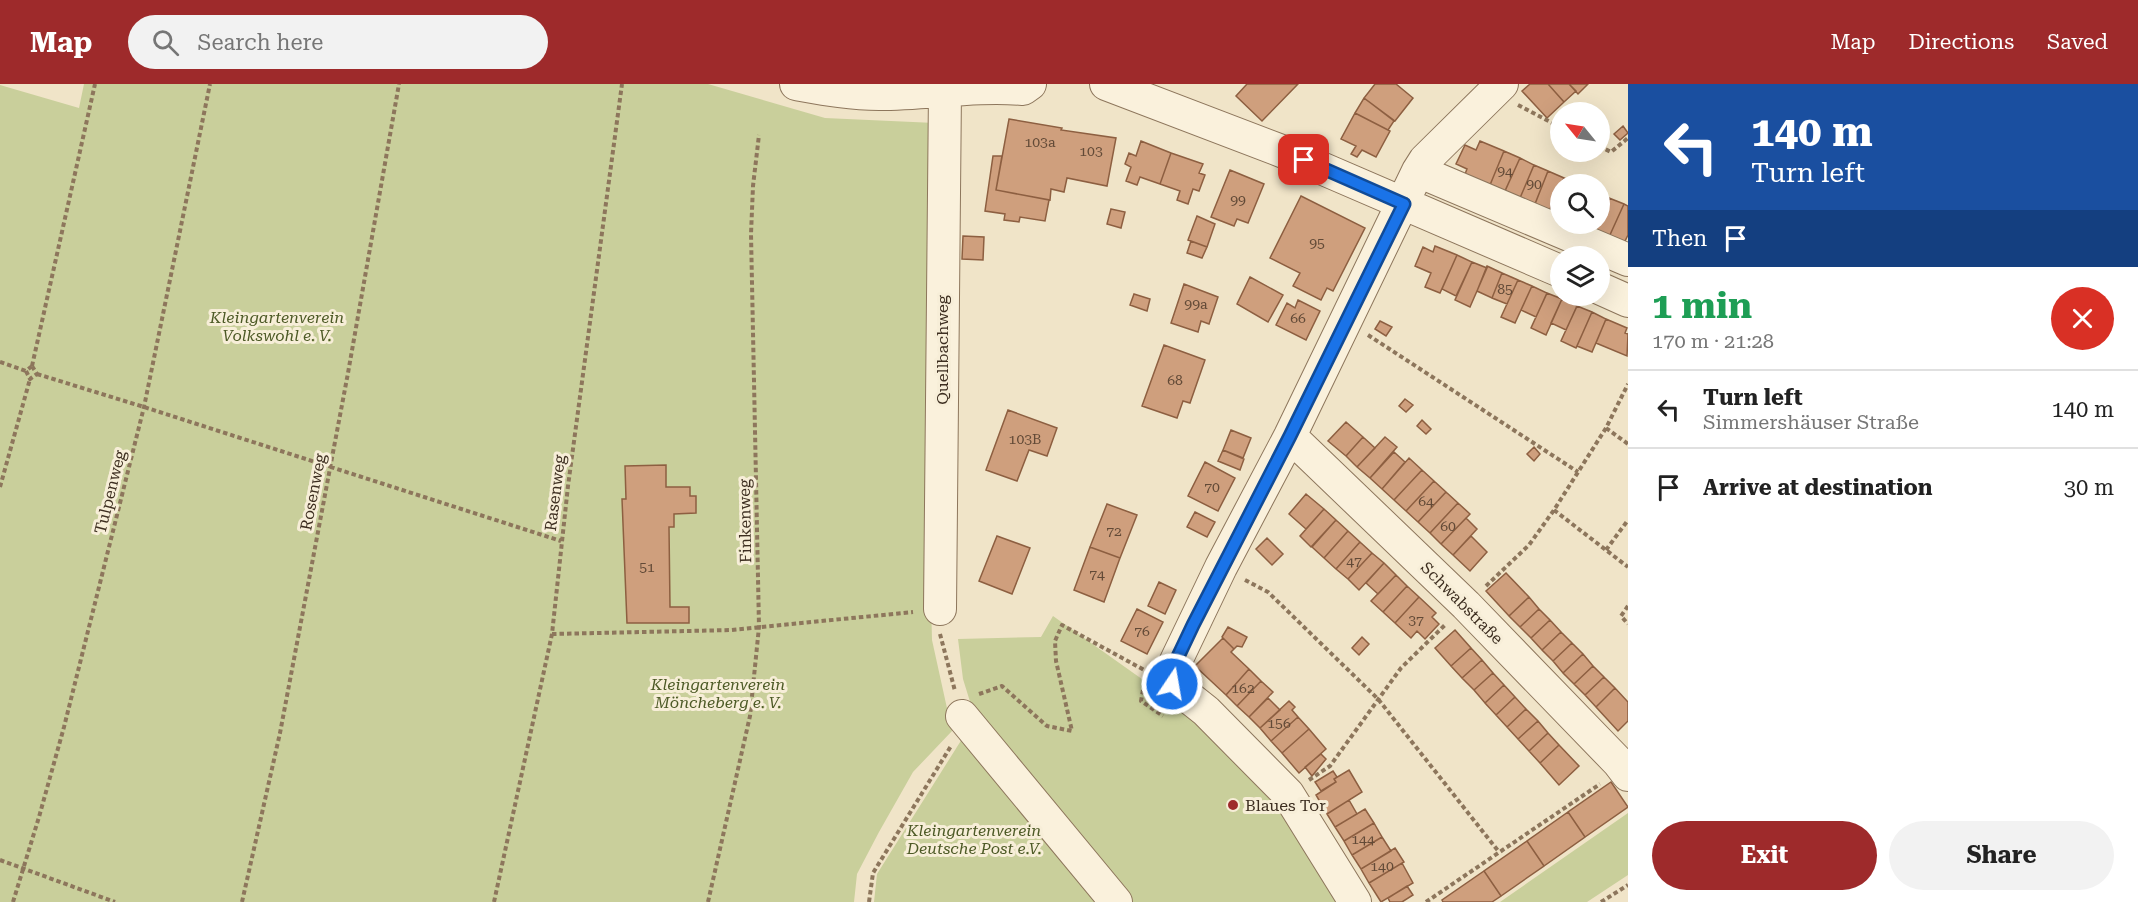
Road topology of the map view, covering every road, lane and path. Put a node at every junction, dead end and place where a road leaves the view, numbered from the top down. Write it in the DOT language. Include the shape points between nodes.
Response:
graph roads {
  1 [pos="95,84"];
  2 [pos="210,84"];
  3 [pos="399,84"];
  4 [pos="622,84"];
  5 [pos="796,84"];
  6 [pos="1030,84"];
  7 [pos="1106,84"];
  8 [pos="1498,88"];
  9 [pos="945,90"];
  10 [pos="1550,121"];
  11 [pos="759,135"];
  12 [pos="1628,138"];
  13 [pos="1610,152"];
  14 [pos="1418,171"];
  15 [pos="1404,204"];
  16 [pos="1628,260"];
  17 [pos="1550,268"];
  18 [pos="1610,293"];
  19 [pos="1628,301"];
  20 [pos="1345,320"];
  21 [pos="0,362"];
  22 [pos="32,366"];
  23 [pos="26,370"];
  24 [pos="37,374"];
  25 [pos="30,379"];
  26 [pos="144,407"];
  27 [pos="1606,428"];
  28 [pos="1290,436"];
  29 [pos="1628,444"];
  30 [pos="330,468"];
  31 [pos="1578,472"];
  32 [pos="0,487"];
  33 [pos="1554,510"];
  34 [pos="1628,520"];
  35 [pos="561,541"];
  36 [pos="1606,550"];
  37 [pos="1221,567"];
  38 [pos="1628,567"];
  39 [pos="1628,606"];
  40 [pos="940,609"];
  41 [pos="1628,624"];
  42 [pos="759,627"];
  43 [pos="552,634"];
  44 [pos="1161,667"];
  45 [pos="960,709"];
  46 [pos="1170,720"];
  47 [pos="1624,764"];
  48 [pos="1498,852"];
  49 [pos="0,860"];
  50 [pos="23,868"];
  51 [pos="1628,885"];
  52 [pos="13,902"];
  53 [pos="115,902"];
  54 [pos="242,902"];
  55 [pos="494,902"];
  56 [pos="708,902"];
  57 [pos="869,902"];
  58 [pos="1116,902"];
  59 [pos="1355,902"];
  60 [pos="1426,902"];
  61 [pos="1601,902"];
  1 -- 22 [label="path"];
  2 -- 26 [label="path, Tulpenweg"];
  3 -- 30 [label="path, Rosenweg"];
  4 -- 35 [label="path, Rasenweg"];
  5 -- 9 [label="street" via="840,93"];
  6 -- 9 [label="street" via="1023,90 992,86"];
  7 -- 15 [label="street" via="1284,152"];
  8 -- 10 [label="path"];
  8 -- 14 [label="street"];
  9 -- 40 [label="street, Quellbachweg"];
  11 -- 42 [label="path, Finkenweg" via="752,234"];
  12 -- 13 [label="path"];
  14 -- 15 [label="street"];
  14 -- 16 [label="street"];
  15 -- 17 [label="street"];
  15 -- 20 [label="street"];
  18 -- 19 [label="street"];
  20 -- 28 [label="street"];
  20 -- 31 [label="path"];
  21 -- 23 [label="path"];
  22 -- 23 [label="path"];
  22 -- 24 [label="path"];
  23 -- 25 [label="path"];
  24 -- 25 [label="path"];
  24 -- 26 [label="path"];
  25 -- 32 [label="path"];
  26 -- 30 [label="path"];
  26 -- 50 [label="path, Tulpenweg" via="93,618"];
  27 -- 29 [label="path"];
  28 -- 37 [label="street"];
  28 -- 47 [label="street, Schwabstraße"];
  30 -- 35 [label="path"];
  30 -- 54 [label="path, Rosenweg" via="280,733"];
  33 -- 36 [label="path"];
  34 -- 36 [label="path"];
  35 -- 43 [label="path, Rasenweg"];
  36 -- 38 [label="path"];
  37 -- 44 [label="street"];
  37 -- 48 [label="path" via="1268,592 1378,699"];
  39 -- 41 [label="path" via="1621,616"];
  40 -- 42 [label="path"];
  40 -- 45 [label="path" via="940,634"];
  42 -- 43 [label="path"];
  42 -- 56 [label="path, Finkenweg" via="750,716"];
  43 -- 55 [label="path, Rasenweg"];
  44 -- 45 [label="path" via="1062,625 1055,641 1056,661 1072,731 1047,726 1002,686"];
  44 -- 46 [label="path" via="1141,701"];
  44 -- 59 [label="street" via="1172,684 1206,711 1288,795"];
  45 -- 57 [label="path" via="959,733 873,873"];
  45 -- 58 [label="street"];
  47 -- 48 [label="path"];
  48 -- 60 [label="path"];
  49 -- 50 [label="path"];
  50 -- 52 [label="path, Tulpenweg"];
  50 -- 53 [label="path"];
  51 -- 61 [label="path"];
}
